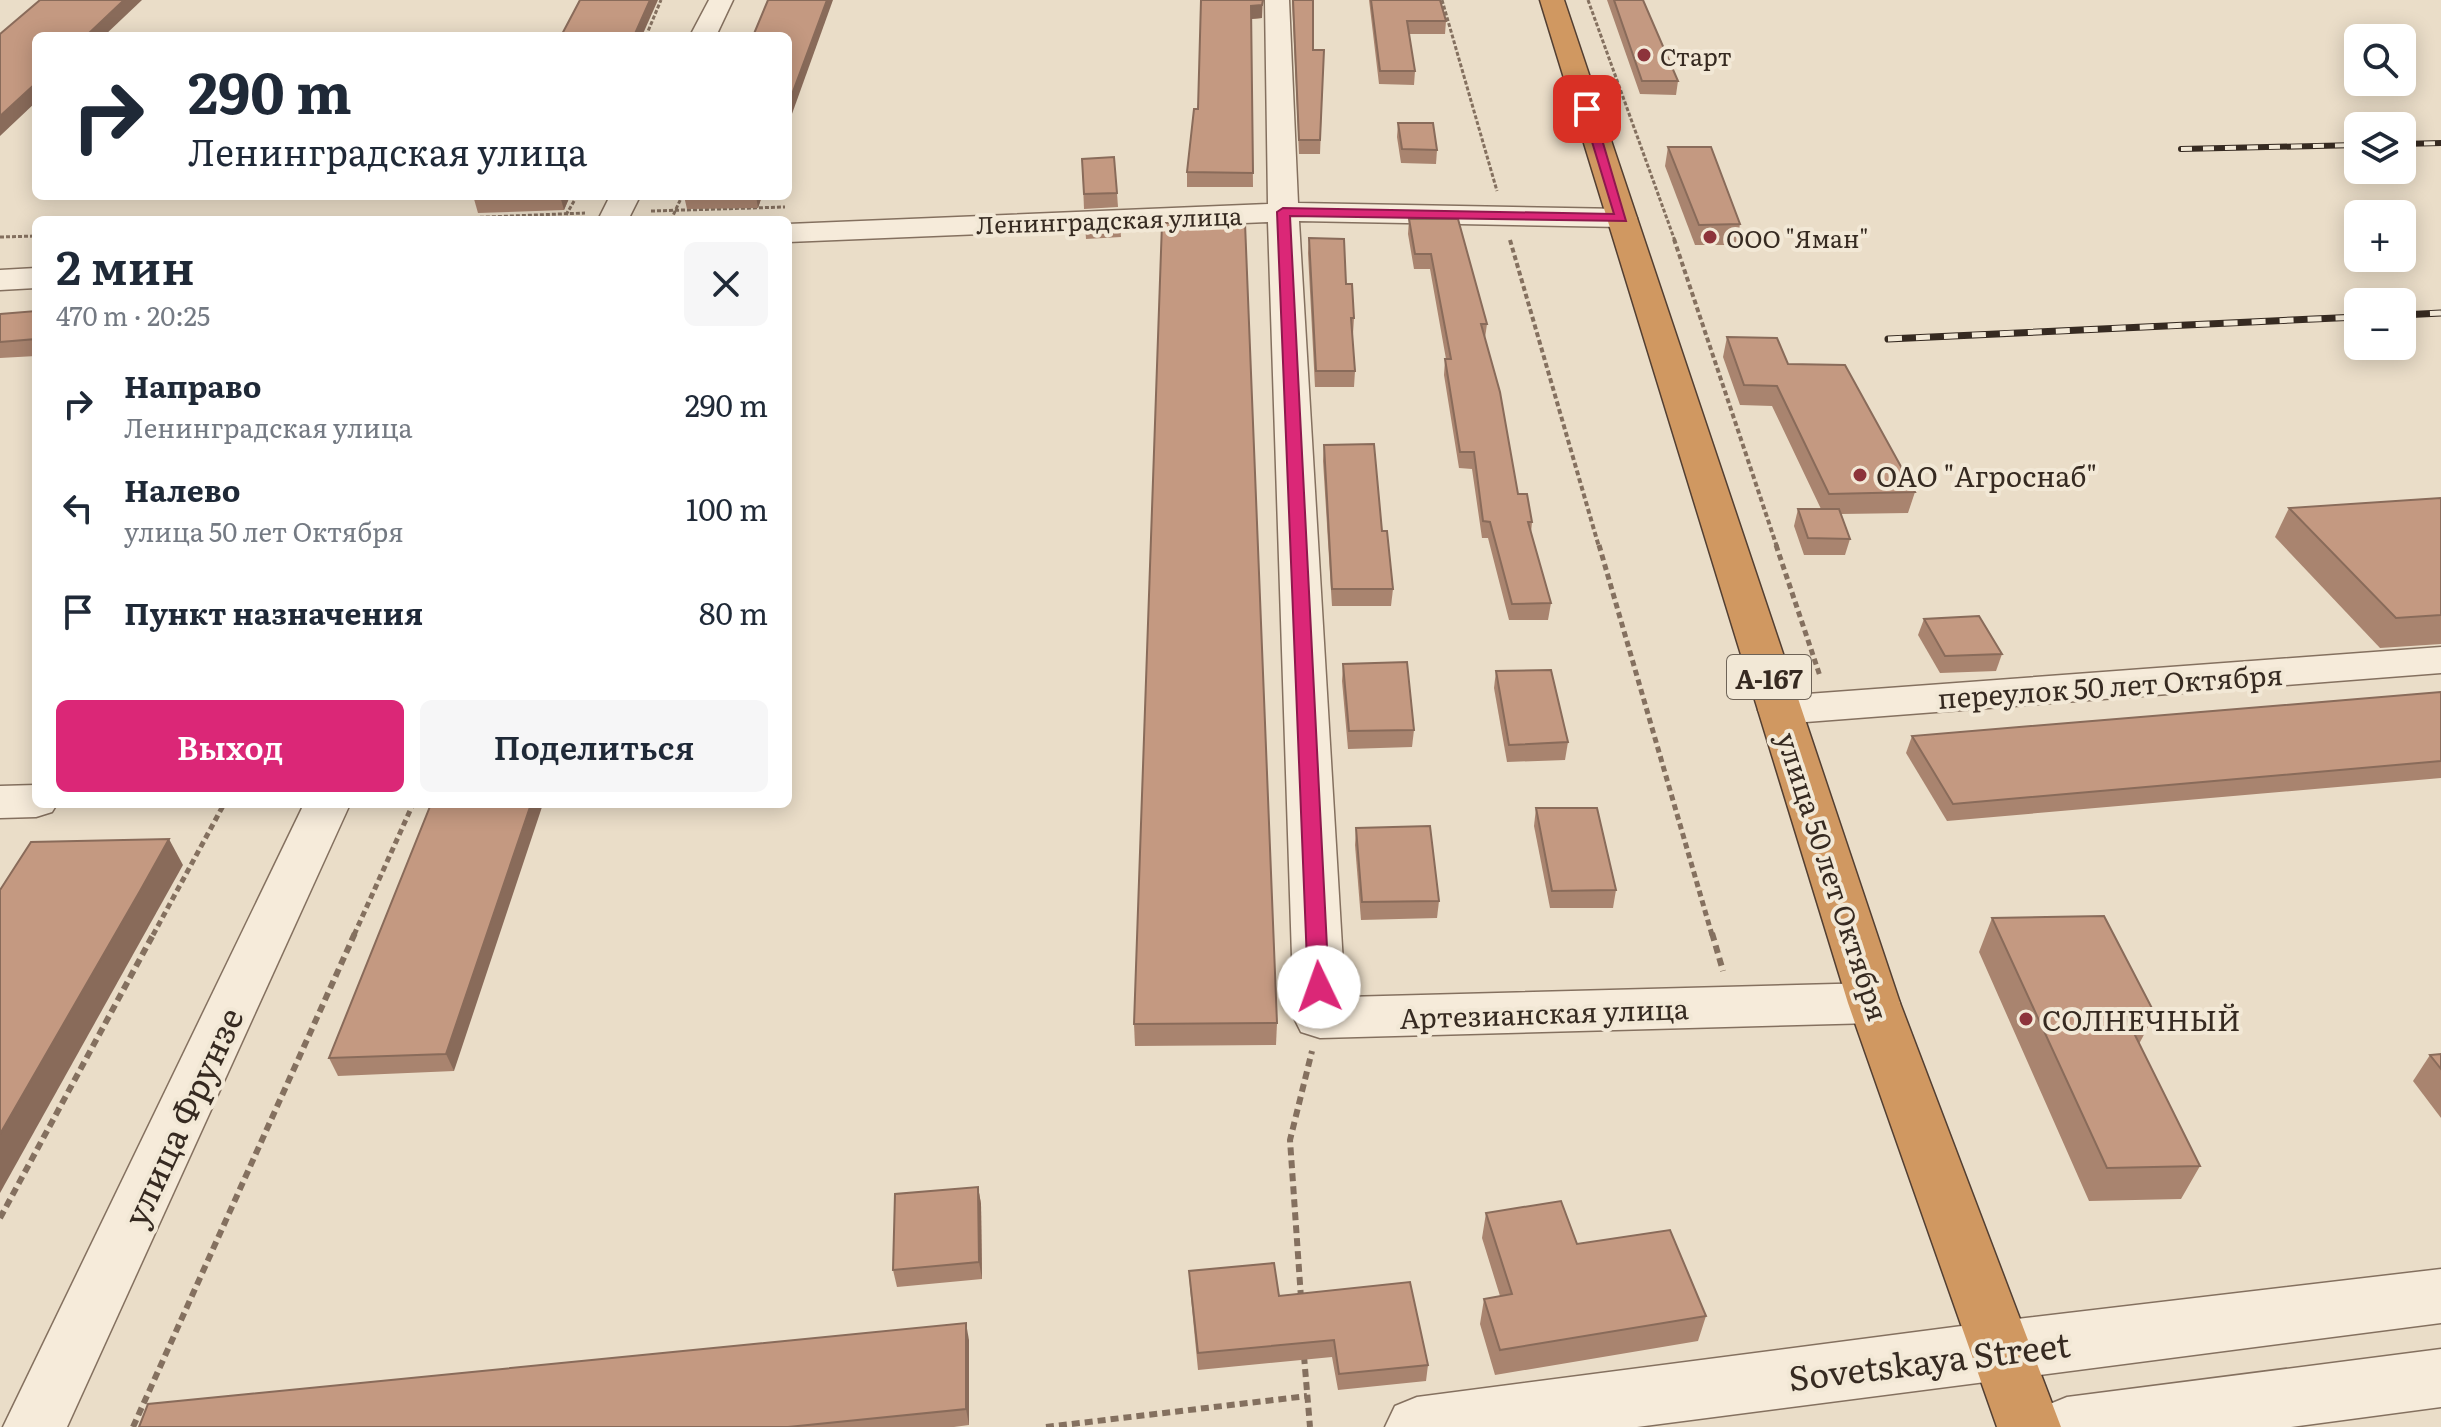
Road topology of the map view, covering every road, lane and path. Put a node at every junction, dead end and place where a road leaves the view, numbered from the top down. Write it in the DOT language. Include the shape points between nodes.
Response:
graph roads {
  1 [pos="661,0"];
  2 [pos="721,0"];
  3 [pos="1277,0"];
  4 [pos="1442,0"];
  5 [pos="1552,0"];
  6 [pos="1588,0"];
  7 [pos="648,32"];
  8 [pos="705,32"];
  9 [pos="1283,212"];
  10 [pos="1503,215"];
  11 [pos="1622,218"];
  12 [pos="792,233"];
  13 [pos="32,236"];
  14 [pos="0,237"];
  15 [pos="32,278"];
  16 [pos="0,280"];
  17 [pos="2441,660"];
  18 [pos="1830,706"];
  19 [pos="1780,710"];
  20 [pos="32,801"];
  21 [pos="0,802"];
  22 [pos="222,808"];
  23 [pos="325,808"];
  24 [pos="411,808"];
  25 [pos="1874,1003"];
  26 [pos="1733,1005"];
  27 [pos="1320,1018"];
  28 [pos="0,1218"];
  29 [pos="2441,1296"];
  30 [pos="1301,1306"];
  31 [pos="2000,1349"];
  32 [pos="1304,1351"];
  33 [pos="2441,1378"];
  34 [pos="1307,1396"];
  35 [pos="35,1427"];
  36 [pos="133,1427"];
  37 [pos="1046,1427"];
  38 [pos="1310,1427"];
  39 [pos="1417,1427"];
  40 [pos="2029,1427"];
  41 [pos="2067,1427"];
  1 -- 7 [label="path"];
  2 -- 8 [label="street"];
  3 -- 9 [label="street"];
  4 -- 10 [label="path"];
  5 -- 11 [label="highway, улица 50 лет Октября / А-167"];
  6 -- 18 [label="path" via="1649,164"];
  9 -- 10 [label="street, Ленинградская улица"];
  9 -- 12 [label="street, Ленинградская улица"];
  9 -- 27 [label="street"];
  10 -- 11 [label="street, Ленинградская улица"];
  10 -- 26 [label="path"];
  11 -- 19 [label="highway, улица 50 лет Октября / А-167"];
  13 -- 14 [label="path"];
  15 -- 16 [label="street"];
  17 -- 18 [label="street, переулок 50 лет Октября"];
  18 -- 19 [label="street, переулок 50 лет Октября"];
  19 -- 25 [label="highway, улица 50 лет Октября / А-167"];
  20 -- 21 [label="street"];
  22 -- 28 [label="path"];
  23 -- 35 [label="street, улица Фрунзе"];
  24 -- 36 [label="path"];
  25 -- 26 [label="street, Артезианская улица"];
  25 -- 31 [label="highway, улица 50 лет Октября / А-167"];
  26 -- 27 [label="street, Артезианская улица"];
  27 -- 30 [label="path" via="1290,1140"];
  29 -- 31 [label="street, Sovetskaya Street"];
  31 -- 39 [label="street, Sovetskaya Street"];
  31 -- 40 [label="highway, улица 50 лет Октября / А-167"];
  32 -- 34 [label="path"];
  33 -- 41 [label="street"];
  34 -- 37 [label="path"];
  34 -- 38 [label="path"];
}
